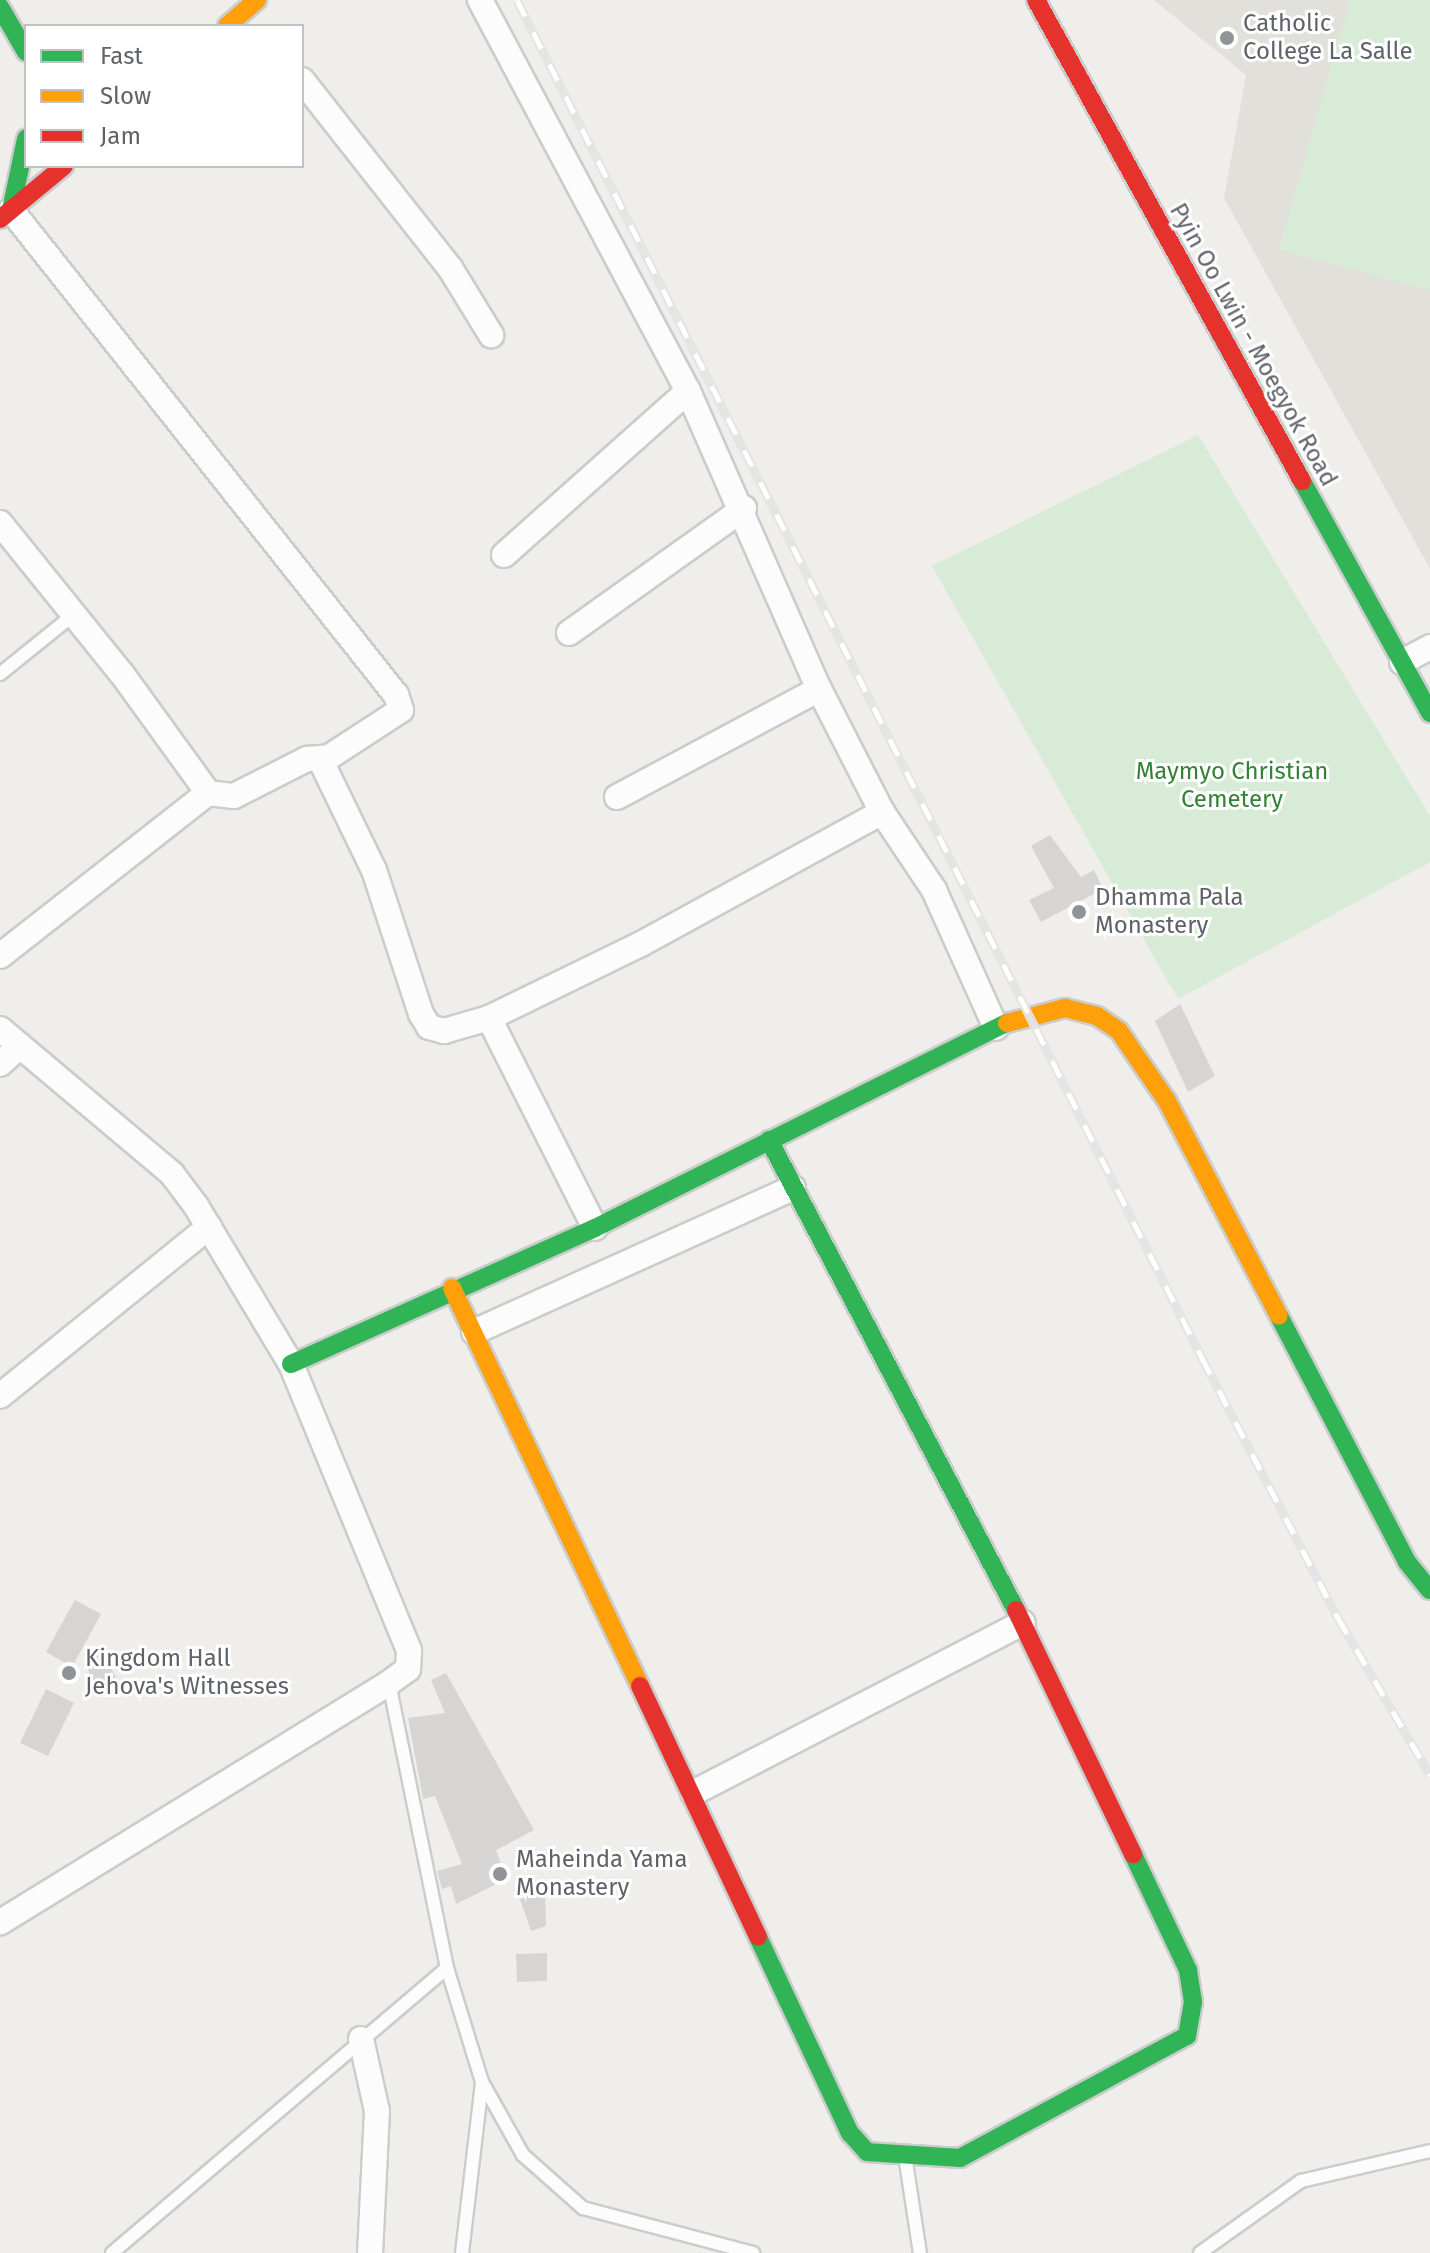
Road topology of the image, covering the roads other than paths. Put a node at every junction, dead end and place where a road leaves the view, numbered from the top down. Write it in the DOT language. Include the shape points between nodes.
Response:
graph roads {
  1 [pos="480,0"];
  2 [pos="1036,0"];
  3 [pos="0,7"];
  4 [pos="254,12"];
  5 [pos="231,24"];
  6 [pos="24,49"];
  7 [pos="304,83"];
  8 [pos="24,146"];
  9 [pos="62,168"];
  10 [pos="6,214"];
  11 [pos="491,335"];
  12 [pos="688,391"];
  13 [pos="744,508"];
  14 [pos="0,523"];
  15 [pos="504,555"];
  16 [pos="73,615"];
  17 [pos="569,633"];
  18 [pos="1430,647"];
  19 [pos="1402,662"];
  20 [pos="0,674"];
  21 [pos="819,689"];
  22 [pos="1430,713"];
  23 [pos="321,761"];
  24 [pos="208,793"];
  25 [pos="617,797"];
  26 [pos="882,812"];
  27 [pos="0,956"];
  28 [pos="489,1018"];
  29 [pos="996,1028"];
  30 [pos="0,1029"];
  31 [pos="20,1046"];
  32 [pos="0,1064"];
  33 [pos="769,1140"];
  34 [pos="793,1188"];
  35 [pos="209,1227"];
  36 [pos="595,1228"];
  37 [pos="452,1288"];
  38 [pos="474,1332"];
  39 [pos="291,1364"];
  40 [pos="0,1396"];
  41 [pos="1430,1590"];
  42 [pos="1023,1623"];
  43 [pos="389,1683"];
  44 [pos="693,1793"];
  45 [pos="0,1922"];
  46 [pos="447,1968"];
  47 [pos="361,2039"];
  48 [pos="482,2082"];
  49 [pos="1430,2151"];
  50 [pos="905,2159"];
  51 [pos="112,2253"];
  52 [pos="370,2253"];
  53 [pos="462,2253"];
  54 [pos="753,2253"];
  55 [pos="920,2253"];
  56 [pos="1200,2253"];
  1 -- 12 [label="street"];
  2 -- 19 [label="street, Pyin Oo Lwin - Moegyok Road"];
  3 -- 6 [label="street"];
  4 -- 5 [label="street"];
  7 -- 11 [label="street" via="450,268"];
  8 -- 10 [label="street"];
  9 -- 10 [label="street"];
  10 -- 23 [label="street" via="396,695 401,710"];
  12 -- 13 [label="street"];
  12 -- 15 [label="street"];
  13 -- 17 [label="street"];
  13 -- 21 [label="street"];
  14 -- 16 [label="street"];
  16 -- 20 [label="lane"];
  16 -- 24 [label="street"];
  18 -- 19 [label="street"];
  19 -- 22 [label="street, Pyin Oo Lwin - Moegyok Road"];
  21 -- 25 [label="street"];
  21 -- 26 [label="street"];
  23 -- 24 [label="street" via="307,759 234,796"];
  23 -- 28 [label="street" via="374,870 429,1027 444,1031"];
  24 -- 27 [label="street"];
  26 -- 28 [label="street"];
  26 -- 29 [label="street" via="934,890"];
  28 -- 36 [label="street"];
  29 -- 33 [label="street"];
  29 -- 41 [label="street" via="1029,1013 1065,1008 1097,1016 1119,1031 1167,1101 1407,1562"];
  30 -- 31 [label="street"];
  31 -- 32 [label="street"];
  31 -- 35 [label="street" via="172,1174"];
  33 -- 34 [label="street"];
  33 -- 36 [label="street"];
  34 -- 38 [label="street"];
  34 -- 42 [label="street"];
  35 -- 39 [label="street"];
  35 -- 40 [label="street"];
  36 -- 37 [label="street"];
  37 -- 38 [label="street"];
  37 -- 39 [label="street"];
  38 -- 44 [label="street"];
  39 -- 43 [label="street" via="402,1625 408,1669"];
  42 -- 44 [label="street"];
  42 -- 50 [label="street" via="1188,1970 1193,2002 1187,2036 960,2158"];
  43 -- 45 [label="street"];
  43 -- 46 [label="lane"];
  44 -- 50 [label="street" via="850,2133 867,2152"];
  46 -- 47 [label="lane"];
  46 -- 48 [label="lane"];
  47 -- 51 [label="lane"];
  47 -- 52 [label="street" via="377,2111"];
  48 -- 53 [label="lane"];
  48 -- 54 [label="lane" via="523,2155 583,2208"];
  49 -- 56 [label="lane" via="1301,2181"];
  50 -- 55 [label="lane"];
}
